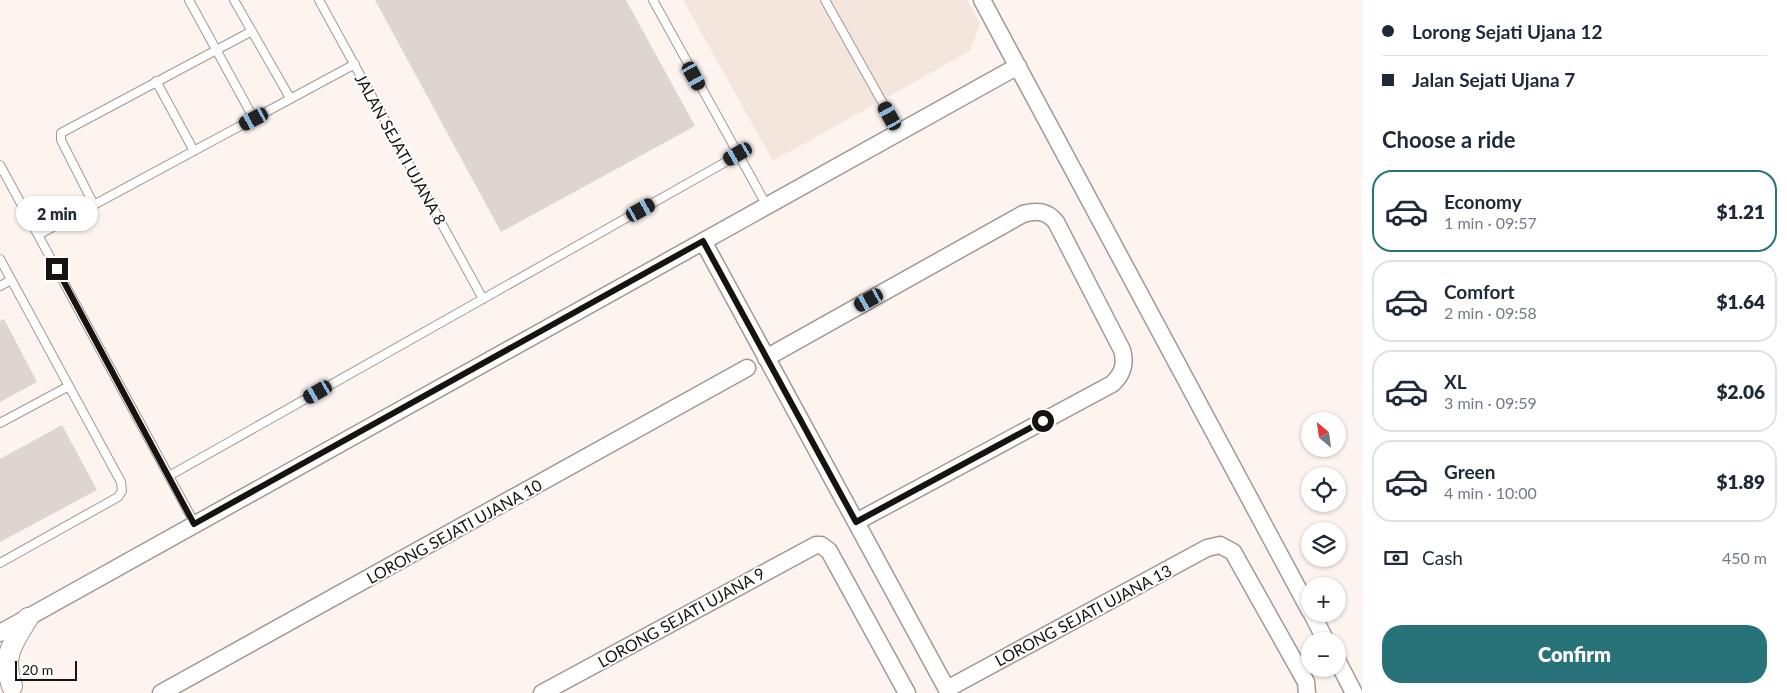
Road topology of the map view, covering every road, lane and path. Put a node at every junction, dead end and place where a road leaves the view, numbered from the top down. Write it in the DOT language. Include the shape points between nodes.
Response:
graph roads {
  1 [pos="189,0"];
  2 [pos="234,0"];
  3 [pos="320,0"];
  4 [pos="653,0"];
  5 [pos="825,0"];
  6 [pos="982,0"];
  7 [pos="252,31"];
  8 [pos="216,49"];
  9 [pos="354,64"];
  10 [pos="1018,66"];
  11 [pos="156,81"];
  12 [pos="290,98"];
  13 [pos="254,119"];
  14 [pos="899,132"];
  15 [pos="194,151"];
  16 [pos="738,154"];
  17 [pos="0,165"];
  18 [pos="94,205"];
  19 [pos="767,206"];
  20 [pos="38,235"];
  21 [pos="703,241"];
  22 [pos="0,259"];
  23 [pos="11,280"];
  24 [pos="0,286"];
  25 [pos="483,299"];
  26 [pos="766,358"];
  27 [pos="746,368"];
  28 [pos="68,386"];
  29 [pos="0,423"];
  30 [pos="169,476"];
  31 [pos="856,522"];
  32 [pos="194,524"];
  33 [pos="0,562"];
  34 [pos="1301,593"];
  35 [pos="33,614"];
  36 [pos="0,625"];
  37 [pos="0,633"];
  38 [pos="1346,677"];
  39 [pos="8,688"];
  40 [pos="948,691"];
  41 [pos="161,693"];
  42 [pos="542,693"];
  43 [pos="907,693"];
  44 [pos="1307,693"];
  45 [pos="1354,693"];
  1 -- 8 [label="lane"];
  2 -- 7 [label="lane"];
  3 -- 9 [label="lane, JALAN SEJATI UJANA 8"];
  4 -- 16 [label="lane"];
  5 -- 14 [label="lane"];
  6 -- 10 [label="street"];
  7 -- 8 [label="lane"];
  7 -- 12 [label="lane"];
  8 -- 11 [label="lane"];
  8 -- 13 [label="lane"];
  9 -- 12 [label="lane"];
  9 -- 25 [label="lane, JALAN SEJATI UJANA 8"];
  10 -- 14 [label="street"];
  10 -- 34 [label="street"];
  11 -- 15 [label="lane"];
  11 -- 18 [label="lane" via="61,133"];
  12 -- 13 [label="lane"];
  13 -- 15 [label="lane"];
  14 -- 19 [label="street"];
  15 -- 18 [label="lane"];
  16 -- 19 [label="lane"];
  16 -- 25 [label="lane"];
  17 -- 20 [label="lane"];
  18 -- 20 [label="lane"];
  19 -- 21 [label="street"];
  20 -- 30 [label="lane"];
  21 -- 26 [label="street"];
  21 -- 32 [label="street"];
  22 -- 23 [label="lane"];
  23 -- 24 [label="lane"];
  23 -- 28 [label="lane"];
  25 -- 30 [label="lane"];
  26 -- 31 [label="street"];
  26 -- 31 [label="street" via="1024,214 1041,211 1056,222 1122,350 1125,358 1120,377"];
  27 -- 41 [label="street, LORONG SEJATI UJANA 10"];
  28 -- 29 [label="lane"];
  28 -- 33 [label="lane" via="121,482 122,490 118,497"];
  30 -- 32 [label="lane"];
  31 -- 40 [label="street"];
  32 -- 35 [label="street"];
  35 -- 36 [label="street"];
  35 -- 37 [label="street"];
  35 -- 39 [label="street" via="8,656"];
  38 -- 45 [label="street"];
  40 -- 44 [label="street, LORONG SEJATI UJANA 13" via="1207,548 1220,545 1233,552 1306,682"];
  42 -- 43 [label="street, LORONG SEJATI UJANA 9" via="812,546 821,546 829,551"];
}
